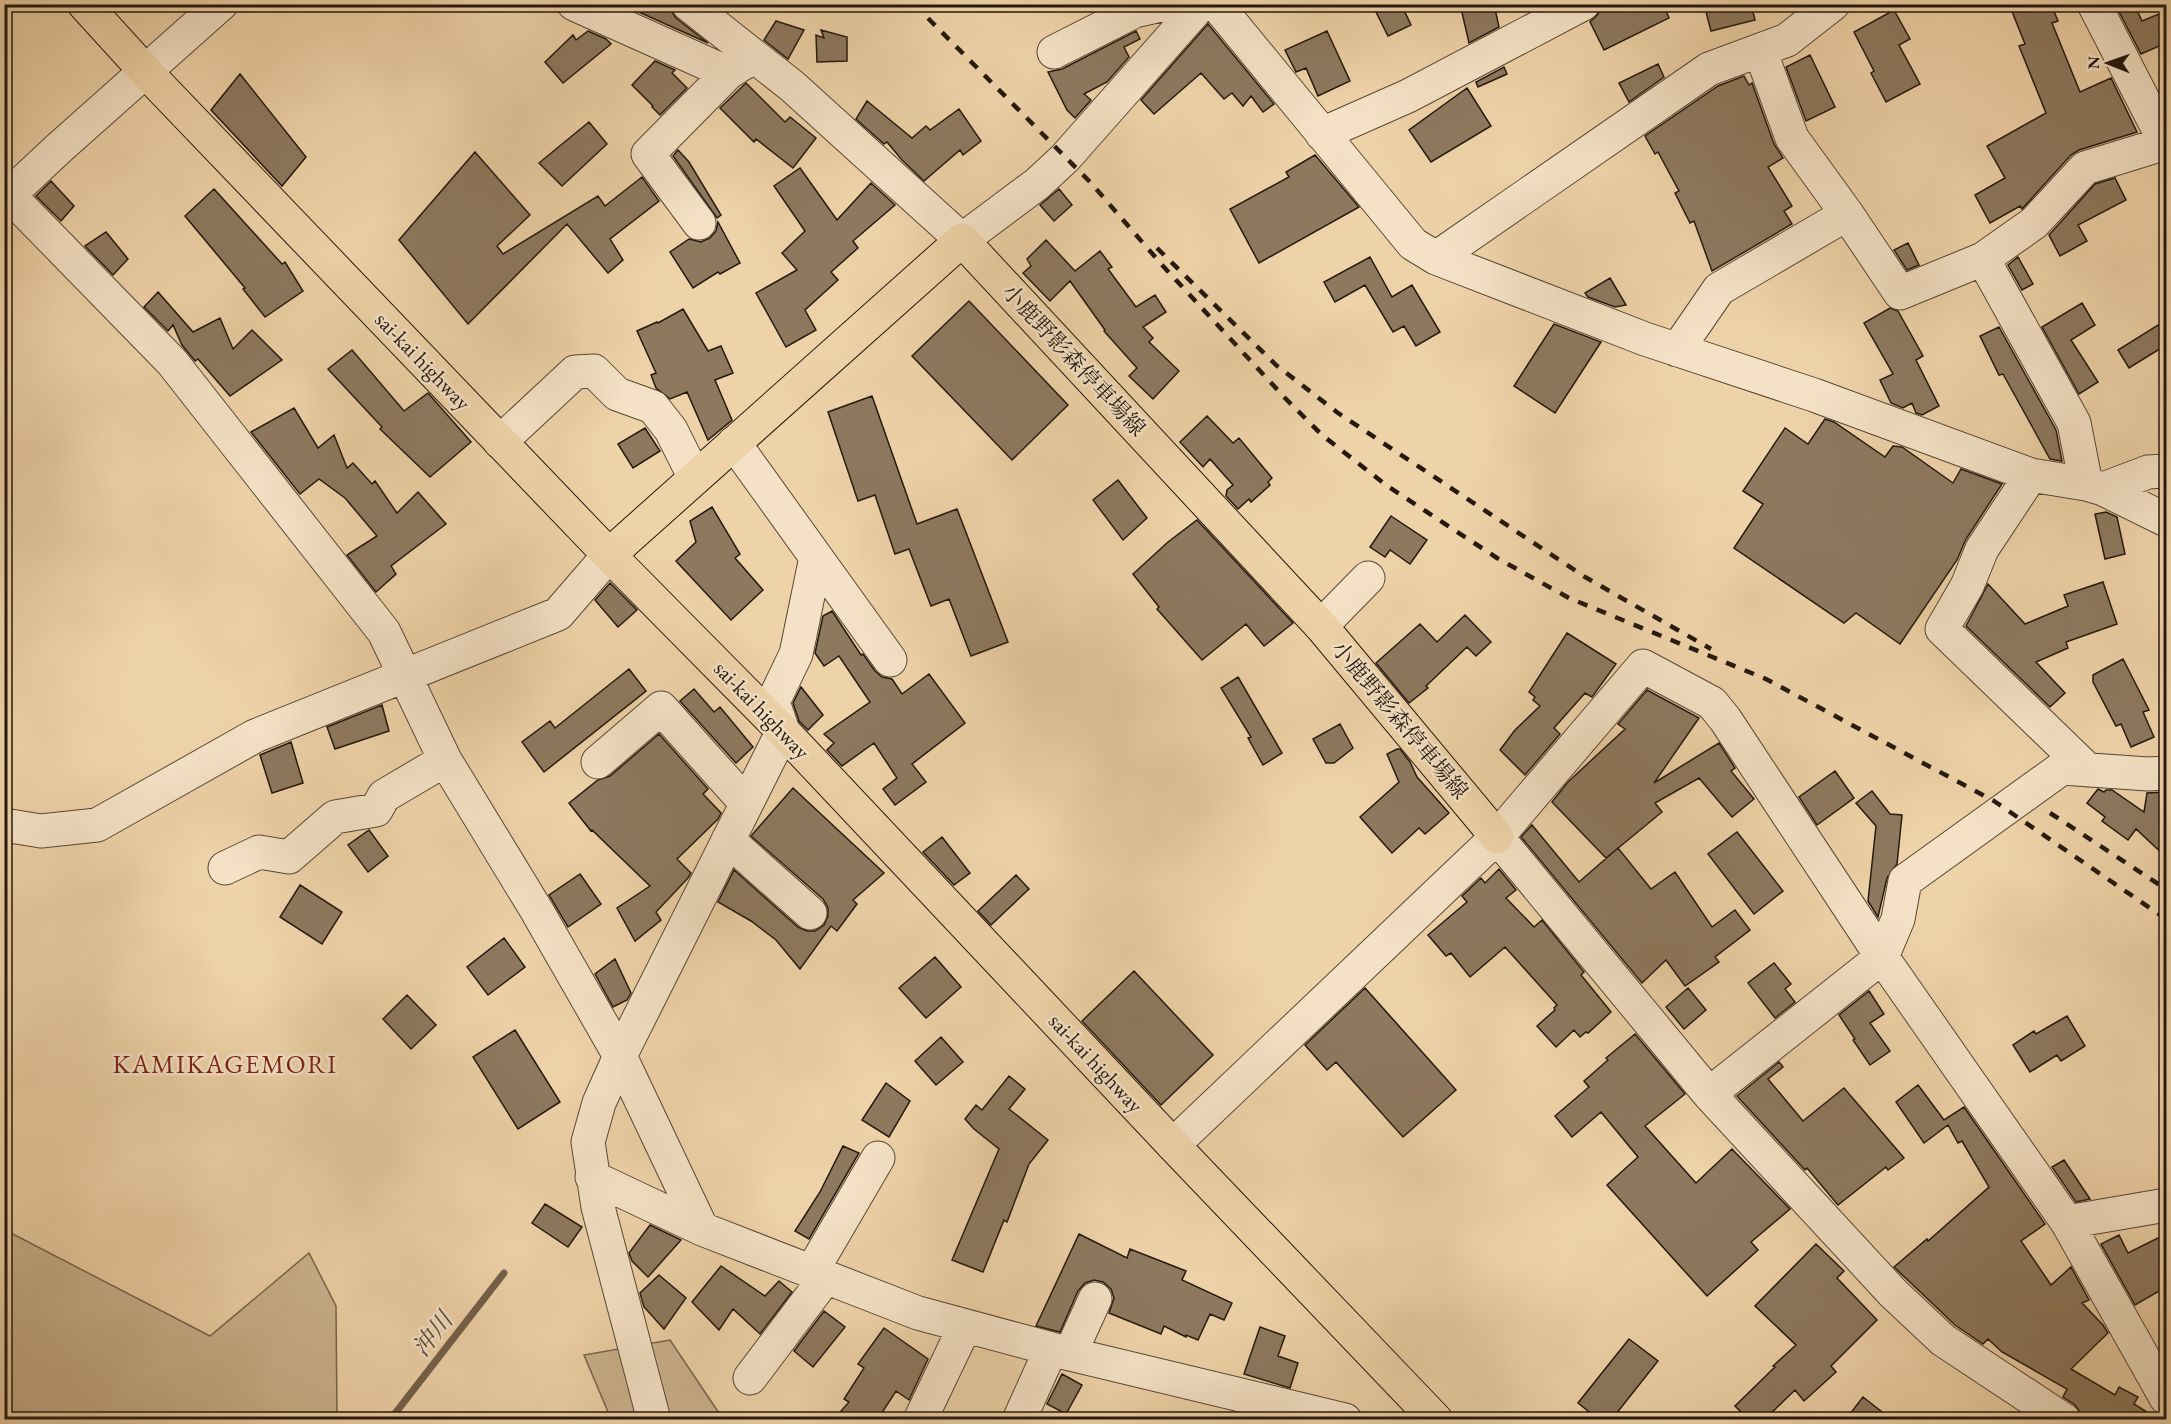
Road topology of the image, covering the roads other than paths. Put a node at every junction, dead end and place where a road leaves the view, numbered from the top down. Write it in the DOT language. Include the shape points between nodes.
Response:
graph roads {
  1 [pos="84,4"];
  2 [pos="221,4"];
  3 [pos="574,4"];
  4 [pos="688,4"];
  5 [pos="1166,4"];
  6 [pos="1201,4"];
  7 [pos="1216,4"];
  8 [pos="1583,4"];
  9 [pos="2094,4"];
  10 [pos="1829,5"];
  11 [pos="1760,50"];
  12 [pos="1054,52"];
  13 [pos="741,64"];
  14 [pos="146,72"];
  15 [pos="1322,134"];
  16 [pos="2166,144"];
  17 [pos="7,197"];
  18 [pos="1847,214"];
  19 [pos="699,223"];
  20 [pos="962,240"];
  21 [pos="1436,258"];
  22 [pos="1983,259"];
  23 [pos="1677,350"];
  24 [pos="500,442"];
  25 [pos="734,443"];
  26 [pos="2166,471"];
  27 [pos="2031,475"];
  28 [pos="696,478"];
  29 [pos="2094,486"];
  30 [pos="2166,520"];
  31 [pos="609,555"];
  32 [pos="816,557"];
  33 [pos="1368,578"];
  34 [pos="1321,626"];
  35 [pos="890,660"];
  36 [pos="405,676"];
  37 [pos="783,731"];
  38 [pos="445,760"];
  39 [pos="598,762"];
  40 [pos="2075,769"];
  41 [pos="2166,773"];
  42 [pos="747,803"];
  43 [pos="4,825"];
  44 [pos="1497,837"];
  45 [pos="728,840"];
  46 [pos="225,868"];
  47 [pos="810,913"];
  48 [pos="1882,957"];
  49 [pos="620,1056"];
  50 [pos="1709,1094"];
  51 [pos="1173,1144"];
  52 [pos="878,1158"];
  53 [pos="592,1177"];
  54 [pos="2166,1205"];
  55 [pos="2067,1222"];
  56 [pos="702,1228"];
  57 [pos="819,1274"];
  58 [pos="1095,1299"];
  59 [pos="965,1326"];
  60 [pos="1061,1351"];
  61 [pos="750,1378"];
  62 [pos="2166,1398"];
  63 [pos="654,1419"];
  64 [pos="920,1419"];
  65 [pos="1019,1419"];
  66 [pos="1345,1419"];
  67 [pos="1436,1419"];
  68 [pos="2064,1419"];
  1 -- 14 [label="main road, sai-kai highway"];
  2 -- 14 [label="street"];
  3 -- 13 [label="street"];
  4 -- 13 [label="street"];
  5 -- 12 [label="street" via="1135,11"];
  6 -- 20 [label="street" via="1065,158"];
  7 -- 15 [label="street"];
  8 -- 15 [label="street" via="1408,96"];
  9 -- 16 [label="street"];
  10 -- 11 [label="street" via="1787,40"];
  11 -- 18 [label="street" via="1792,138"];
  11 -- 21 [label="street" via="1708,69"];
  13 -- 19 [label="street" via="648,154"];
  13 -- 20 [label="street" via="792,86"];
  14 -- 17 [label="street"];
  14 -- 24 [label="main road, sai-kai highway"];
  15 -- 21 [label="street" via="1413,244"];
  16 -- 22 [label="street" via="2085,168 2034,223"];
  17 -- 36 [label="street" via="172,362 384,632"];
  18 -- 22 [label="street" via="1900,293"];
  18 -- 23 [label="street" via="1719,289"];
  20 -- 25 [label="main road"];
  20 -- 34 [label="main road, 小鹿野影森停車場線"];
  21 -- 23 [label="street"];
  22 -- 29 [label="street" via="2074,423"];
  23 -- 27 [label="street" via="1814,395"];
  24 -- 28 [label="street" via="575,372 594,371 616,394 653,407 671,429"];
  24 -- 31 [label="main road, sai-kai highway"];
  25 -- 28 [label="main road"];
  25 -- 32 [label="street"];
  26 -- 29 [label="street"];
  27 -- 29 [label="street"];
  27 -- 40 [label="street" via="1982,549 1942,629"];
  28 -- 31 [label="main road"];
  29 -- 30 [label="street"];
  31 -- 36 [label="street" via="558,614"];
  31 -- 37 [label="main road, sai-kai highway"];
  32 -- 35 [label="street"];
  32 -- 37 [label="street" via="796,654 773,702"];
  33 -- 34 [label="street"];
  34 -- 44 [label="main road, 小鹿野影森停車場線"];
  36 -- 38 [label="street"];
  36 -- 43 [label="street" via="255,736 97,825 41,831"];
  37 -- 42 [label="street"];
  37 -- 51 [label="main road, sai-kai highway"];
  38 -- 46 [label="street" via="384,796 376,810 335,817 289,858 259,852"];
  38 -- 49 [label="street"];
  39 -- 42 [label="street" via="661,708"];
  40 -- 41 [label="street"];
  40 -- 48 [label="street" via="1905,881 1898,919"];
  42 -- 45 [label="street"];
  44 -- 48 [label="street" via="1642,666 1712,703"];
  44 -- 50 [label="street"];
  44 -- 51 [label="street"];
  45 -- 47 [label="street"];
  45 -- 49 [label="street"];
  48 -- 50 [label="street"];
  48 -- 55 [label="street"];
  49 -- 53 [label="street" via="599,1103 588,1142"];
  49 -- 56 [label="street"];
  50 -- 68 [label="street" via="1893,1293 1943,1340"];
  51 -- 67 [label="main road, sai-kai highway"];
  52 -- 57 [label="street"];
  53 -- 56 [label="street"];
  53 -- 63 [label="street"];
  54 -- 55 [label="street"];
  55 -- 62 [label="street"];
  56 -- 57 [label="street"];
  57 -- 59 [label="street" via="918,1313"];
  57 -- 61 [label="street"];
  58 -- 60 [label="street"];
  59 -- 60 [label="street"];
  59 -- 64 [label="street"];
  60 -- 65 [label="street"];
  60 -- 66 [label="street"];
}
